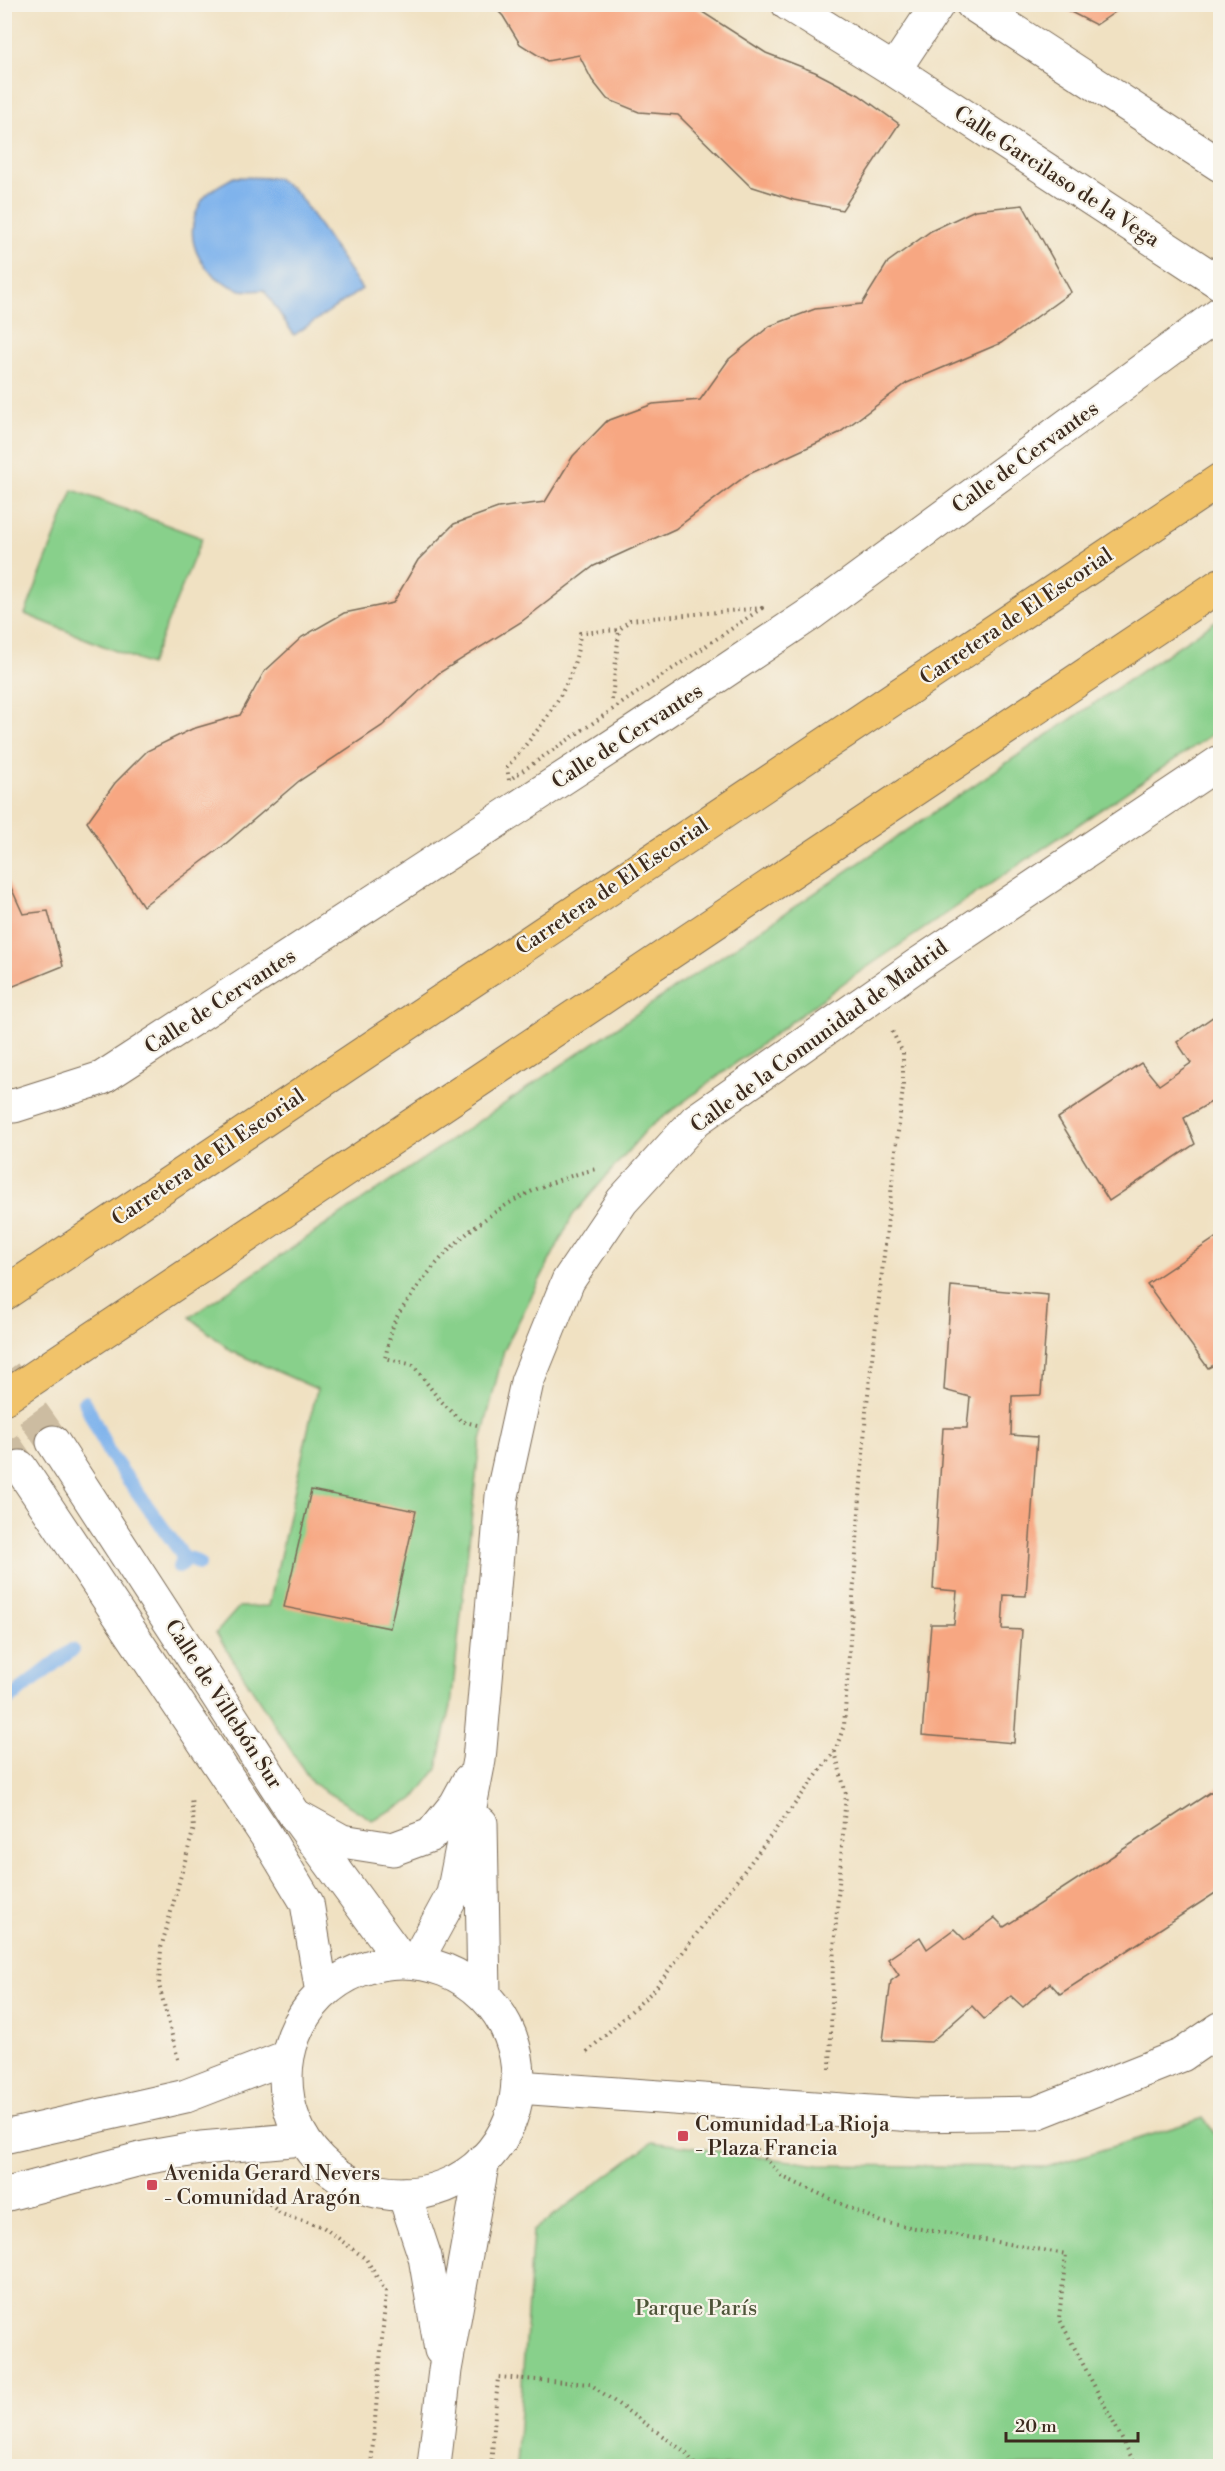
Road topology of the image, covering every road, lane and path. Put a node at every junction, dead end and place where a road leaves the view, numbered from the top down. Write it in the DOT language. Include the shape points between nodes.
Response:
graph roads {
  1 [pos="788,4"];
  2 [pos="938,4"];
  3 [pos="972,4"];
  4 [pos="894,70"];
  5 [pos="1221,165"];
  6 [pos="1221,283"];
  7 [pos="1221,313"];
  8 [pos="1221,480"];
  9 [pos="1221,585"];
  10 [pos="762,608"];
  11 [pos="619,630"];
  12 [pos="612,700"];
  13 [pos="1221,762"];
  14 [pos="509,780"];
  15 [pos="875,994"];
  16 [pos="4,1105"];
  17 [pos="627,1195"];
  18 [pos="128,1212"];
  19 [pos="4,1286"];
  20 [pos="4,1294"];
  21 [pos="4,1398"];
  22 [pos="515,1436"];
  23 [pos="53,1442"];
  24 [pos="20,1467"];
  25 [pos="835,1751"];
  26 [pos="479,1760"];
  27 [pos="296,1815"];
  28 [pos="409,1962"];
  29 [pos="321,1993"];
  30 [pos="484,1995"];
  31 [pos="1221,2030"];
  32 [pos="287,2057"];
  33 [pos="518,2087"];
  34 [pos="578,2092"];
  35 [pos="710,2101"];
  36 [pos="828,2109"];
  37 [pos="4,2137"];
  38 [pos="303,2139"];
  39 [pos="483,2160"];
  40 [pos="404,2194"];
  41 [pos="4,2195"];
  42 [pos="380,2365"];
  43 [pos="445,2370"];
  44 [pos="371,2466"];
  45 [pos="434,2466"];
  46 [pos="491,2466"];
  47 [pos="696,2466"];
  48 [pos="1136,2466"];
  1 -- 4 [label="street, Calle Garcilaso de la Vega"];
  2 -- 4 [label="street"];
  3 -- 5 [label="street"];
  4 -- 6 [label="street, Calle Garcilaso de la Vega"];
  7 -- 16 [label="street, Calle de Cervantes" via="812,613 568,775 102,1078 14,1106"];
  8 -- 18 [label="highway, Carretera de El Escorial"];
  9 -- 21 [label="highway"];
  10 -- 11 [label="path" via="630,620"];
  11 -- 12 [label="path"];
  11 -- 14 [label="path" via="580,633 578,654 568,680 545,722 507,768"];
  13 -- 15 [label="street, Calle de la Comunidad de Madrid"];
  15 -- 17 [label="street, Calle de la Comunidad de Madrid" via="696,1120"];
  15 -- 25 [label="path" via="903,1053 903,1088 866,1412 844,1726"];
  17 -- 22 [label="street, Calle de la Comunidad de Madrid" via="568,1281 527,1382"];
  17 -- 22 [label="path" via="596,1169 539,1189 491,1213 433,1266 395,1321 385,1358 413,1365 461,1421"];
  18 -- 19 [label="highway"];
  18 -- 20 [label="highway, Carretera de El Escorial"];
  22 -- 26 [label="street, Calle de la Comunidad de Madrid" via="502,1496"];
  23 -- 27 [label="street, Calle de Villebón Sur"];
  24 -- 29 [label="street, Calle de Villebón Sur" via="307,1903"];
  25 -- 34 [label="path" via="654,1990 583,2056"];
  25 -- 36 [label="path" via="846,1794 834,1949"];
  26 -- 27 [label="street, Calle de la Comunidad de Madrid" via="456,1804 431,1835 393,1849 342,1841"];
  26 -- 28 [label="street, Calle de la Comunidad de Madrid" via="453,1894"];
  26 -- 30 [label="street, Calle de la Comunidad de Madrid"];
  27 -- 28 [label="street, Calle de Villebón Sur"];
  28 -- 29 [label="street" via="373,1965 346,1976"];
  28 -- 30 [label="street" via="441,1968"];
  29 -- 32 [label="street" via="294,2034"];
  30 -- 33 [label="street" via="511,2037"];
  31 -- 36 [label="street" via="1182,2055 1036,2113 914,2115"];
  32 -- 37 [label="street" via="186,2096"];
  32 -- 38 [label="street" via="291,2113"];
  33 -- 34 [label="street"];
  33 -- 39 [label="street" via="501,2139"];
  34 -- 35 [label="street"];
  35 -- 36 [label="street"];
  35 -- 48 [label="path" via="783,2177 881,2222 1066,2254 1059,2318"];
  38 -- 40 [label="street" via="322,2163 346,2180 374,2191"];
  38 -- 41 [label="street" via="201,2148 144,2158"];
  39 -- 40 [label="street" via="460,2178 433,2190"];
  39 -- 43 [label="street"];
  40 -- 43 [label="street" via="425,2257"];
  42 -- 44 [label="path"];
  43 -- 45 [label="street"];
  46 -- 47 [label="path" via="498,2377 590,2384 685,2452"];
}
